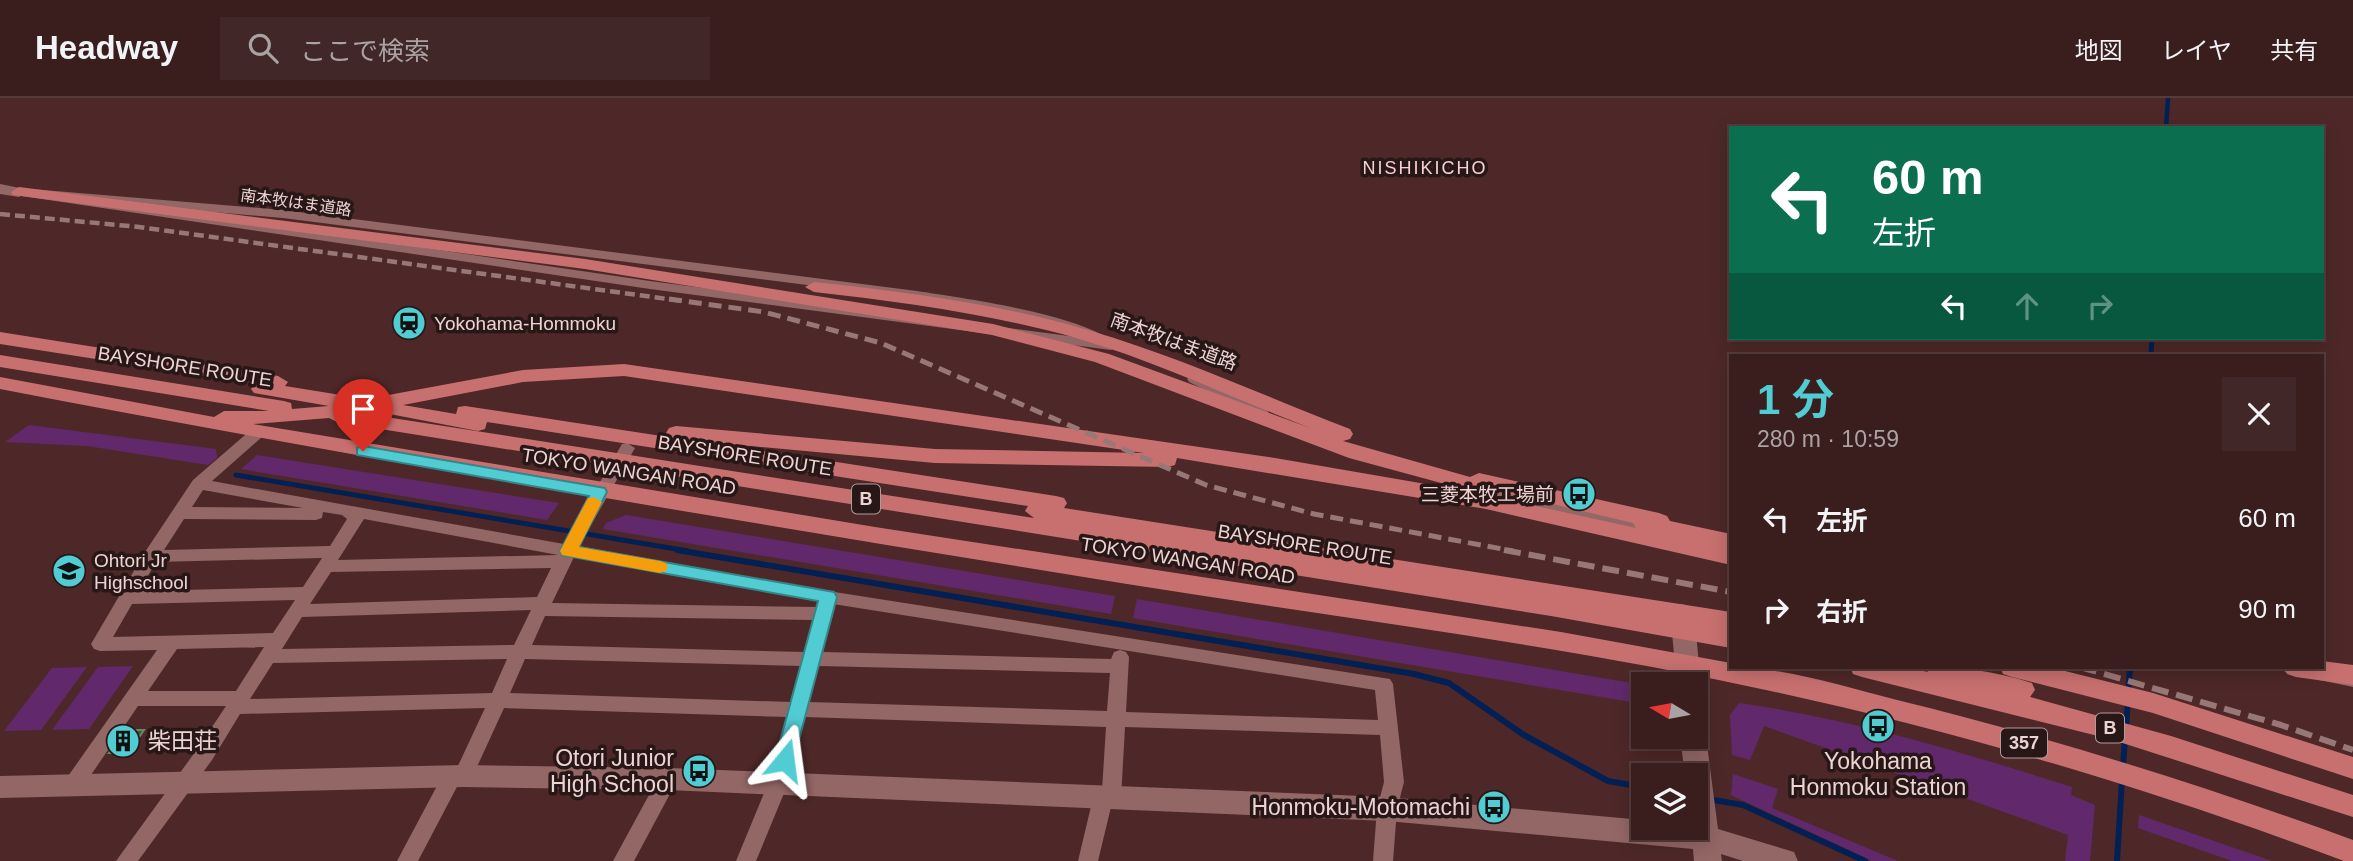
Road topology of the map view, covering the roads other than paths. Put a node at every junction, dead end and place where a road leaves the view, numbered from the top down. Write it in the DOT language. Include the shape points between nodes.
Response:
graph roads {
  1 [pos="0,189"];
  2 [pos="19,192"];
  3 [pos="0,338"];
  4 [pos="1111,346"];
  5 [pos="0,347"];
  6 [pos="0,361"];
  7 [pos="0,385"];
  8 [pos="576,430"];
  9 [pos="257,433"];
  10 [pos="627,448"];
  11 [pos="199,484"];
  12 [pos="599,492"];
  13 [pos="178,513"];
  14 [pos="359,514"];
  15 [pos="1729,540"];
  16 [pos="1729,540"];
  17 [pos="1729,540"];
  18 [pos="151,556"];
  19 [pos="566,556"];
  20 [pos="1729,557"];
  21 [pos="329,559"];
  22 [pos="307,593"];
  23 [pos="127,598"];
  24 [pos="826,605"];
  25 [pos="542,606"];
  26 [pos="1729,608"];
  27 [pos="296,611"];
  28 [pos="1682,611"];
  29 [pos="1729,621"];
  30 [pos="1729,639"];
  31 [pos="172,642"];
  32 [pos="1121,644"];
  33 [pos="272,648"];
  34 [pos="521,652"];
  35 [pos="812,660"];
  36 [pos="2324,660"];
  37 [pos="1120,666"];
  38 [pos="2324,666"];
  39 [pos="2353,666"];
  40 [pos="1871,669"];
  41 [pos="1944,669"];
  42 [pos="2020,669"];
  43 [pos="2302,669"];
  44 [pos="2313,669"];
  45 [pos="1676,672"];
  46 [pos="1688,672"];
  47 [pos="2353,673"];
  48 [pos="1708,678"];
  49 [pos="2353,680"];
  50 [pos="132,699"];
  51 [pos="499,700"];
  52 [pos="238,702"];
  53 [pos="801,708"];
  54 [pos="1118,719"];
  55 [pos="1389,728"];
  56 [pos="1695,749"];
  57 [pos="2353,768"];
  58 [pos="458,776"];
  59 [pos="668,779"];
  60 [pos="181,782"];
  61 [pos="73,785"];
  62 [pos="778,786"];
  63 [pos="5,792"];
  64 [pos="1107,798"];
  65 [pos="2353,800"];
  66 [pos="2353,806"];
  67 [pos="1387,809"];
  68 [pos="1707,849"];
  69 [pos="2353,852"];
  70 [pos="125,861"];
  71 [pos="407,861"];
  72 [pos="623,861"];
  73 [pos="746,861"];
  74 [pos="1087,861"];
  75 [pos="1383,861"];
  76 [pos="1784,861"];
  1 -- 2 [label="street, 南本牧はま道路"];
  2 -- 4 [label="street" via="650,285"];
  2 -- 4 [label="street" via="283,214 917,295 1020,312 1080,328"];
  2 -- 15 [label="highway, 南本牧はま道路" via="585,264 1029,338 1114,362 1397,466"];
  3 -- 8 [label="highway, BAYSHORE ROUTE / B"];
  4 -- 16 [label="street" via="1406,473"];
  5 -- 10 [label="highway, TOKYO WANGAN ROAD"];
  6 -- 30 [label="highway, BAYSHORE ROUTE / B"];
  7 -- 9 [label="highway, TOKYO WANGAN ROAD / 357"];
  7 -- 20 [label="highway" via="172,412 261,417 338,410 537,372 646,372 1275,465 1486,502"];
  8 -- 17 [label="highway" via="711,434 957,457 1159,459 1245,465 1453,493"];
  8 -- 26 [label="highway, BAYSHORE ROUTE / B"];
  9 -- 11 [label="street"];
  9 -- 12 [label="highway, TOKYO WANGAN ROAD / 357"];
  10 -- 12 [label="street"];
  10 -- 28 [label="highway, TOKYO WANGAN ROAD"];
  11 -- 13 [label="street"];
  11 -- 14 [label="street"];
  12 -- 19 [label="street"];
  12 -- 45 [label="highway, TOKYO WANGAN ROAD / 357"];
  13 -- 14 [label="street"];
  13 -- 18 [label="street"];
  14 -- 19 [label="street"];
  14 -- 21 [label="street"];
  18 -- 21 [label="street"];
  18 -- 23 [label="street"];
  19 -- 21 [label="street"];
  19 -- 24 [label="street"];
  19 -- 25 [label="street"];
  21 -- 22 [label="street"];
  22 -- 23 [label="street"];
  22 -- 27 [label="street"];
  23 -- 31 [label="street" via="100,644"];
  24 -- 25 [label="street"];
  24 -- 32 [label="street"];
  24 -- 35 [label="street"];
  25 -- 27 [label="street"];
  25 -- 34 [label="street"];
  27 -- 33 [label="street"];
  28 -- 29 [label="highway, TOKYO WANGAN ROAD"];
  28 -- 46 [label="street"];
  31 -- 33 [label="street"];
  31 -- 50 [label="street"];
  32 -- 37 [label="street"];
  32 -- 55 [label="street" via="1384,684"];
  33 -- 34 [label="street"];
  33 -- 52 [label="street"];
  34 -- 35 [label="street"];
  34 -- 51 [label="street"];
  35 -- 37 [label="street"];
  35 -- 53 [label="street"];
  36 -- 39 [label="highway"];
  37 -- 54 [label="street"];
  38 -- 47 [label="highway"];
  40 -- 66 [label="highway, B" via="2134,735"];
  41 -- 65 [label="highway" via="2112,718"];
  42 -- 57 [label="highway, B" via="2153,704"];
  43 -- 49 [label="street"];
  44 -- 47 [label="highway"];
  48 -- 69 [label="highway, TOKYO WANGAN ROAD / 357" via="1921,715 2165,784"];
  50 -- 52 [label="street"];
  50 -- 61 [label="street"];
  51 -- 52 [label="street"];
  51 -- 53 [label="street"];
  51 -- 58 [label="street"];
  52 -- 60 [label="street"];
  53 -- 54 [label="street"];
  53 -- 62 [label="street"];
  54 -- 55 [label="street"];
  54 -- 64 [label="street"];
  55 -- 67 [label="street" via="1394,782"];
  56 -- 68 [label="street"];
  58 -- 59 [label="street"];
  58 -- 60 [label="street"];
  58 -- 71 [label="street"];
  59 -- 62 [label="street"];
  59 -- 72 [label="street"];
  60 -- 61 [label="street"];
  60 -- 70 [label="street"];
  61 -- 63 [label="street"];
  62 -- 64 [label="street"];
  62 -- 73 [label="street"];
  64 -- 67 [label="street"];
  64 -- 74 [label="street"];
  67 -- 68 [label="street"];
  67 -- 75 [label="street"];
  68 -- 76 [label="street"];
}
